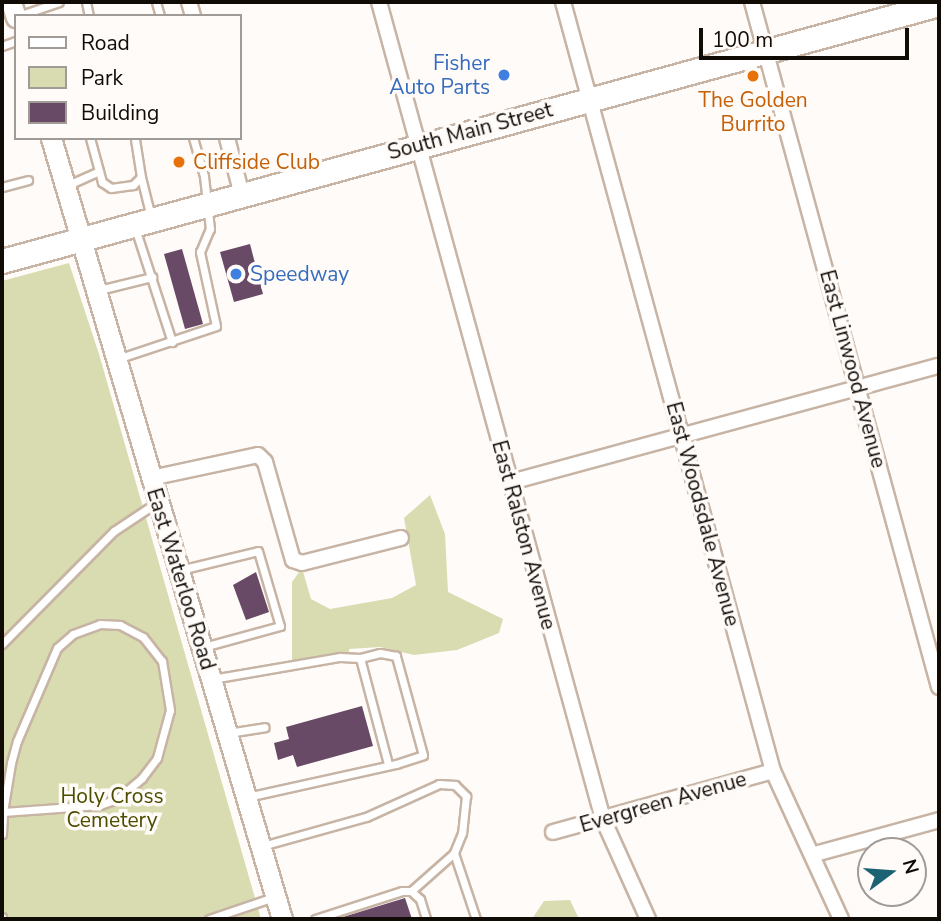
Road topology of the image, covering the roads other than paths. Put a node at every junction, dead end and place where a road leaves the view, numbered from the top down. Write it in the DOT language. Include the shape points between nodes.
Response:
graph roads {
  1 [pos="59,2"];
  2 [pos="379,2"];
  3 [pos="563,2"];
  4 [pos="752,2"];
  5 [pos="939,4"];
  6 [pos="25,14"];
  7 [pos="765,51"];
  8 [pos="590,99"];
  9 [pos="52,140"];
  10 [pos="91,140"];
  11 [pos="135,140"];
  12 [pos="193,140"];
  13 [pos="228,140"];
  14 [pos="418,146"];
  15 [pos="99,171"];
  16 [pos="141,177"];
  17 [pos="29,180"];
  18 [pos="64,186"];
  19 [pos="2,187"];
  20 [pos="242,195"];
  21 [pos="207,204"];
  22 [pos="142,222"];
  23 [pos="80,239"];
  24 [pos="2,261"];
  25 [pos="152,277"];
  26 [pos="96,291"];
  27 [pos="172,342"];
  28 [pos="116,359"];
  29 [pos="939,366"];
  30 [pos="859,388"];
  31 [pos="683,436"];
  32 [pos="151,478"];
  33 [pos="511,482"];
  34 [pos="159,502"];
  35 [pos="401,538"];
  36 [pos="180,570"];
  37 [pos="2,644"];
  38 [pos="202,647"];
  39 [pos="359,658"];
  40 [pos="212,680"];
  41 [pos="939,687"];
  42 [pos="265,727"];
  43 [pos="227,733"];
  44 [pos="388,764"];
  45 [pos="774,771"];
  46 [pos="246,797"];
  47 [pos="3,813"];
  48 [pos="603,819"];
  49 [pos="939,820"];
  50 [pos="554,832"];
  51 [pos="2,834"];
  52 [pos="260,846"];
  53 [pos="454,853"];
  54 [pos="815,853"];
  55 [pos="411,891"];
  56 [pos="275,897"];
  57 [pos="344,910"];
  58 [pos="209,919"];
  59 [pos="282,919"];
  60 [pos="315,919"];
  61 [pos="347,919"];
  62 [pos="426,919"];
  63 [pos="476,919"];
  64 [pos="648,919"];
  65 [pos="841,919"];
  1 -- 6 [label="lane"];
  2 -- 14 [label="street, East Ralston Avenue"];
  3 -- 8 [label="street, East Woodsdale Avenue"];
  4 -- 7 [label="street, East Linwood Avenue"];
  5 -- 7 [label="main road, South Main Street"];
  7 -- 8 [label="main road, South Main Street"];
  7 -- 30 [label="street, East Linwood Avenue"];
  8 -- 14 [label="main road, South Main Street"];
  8 -- 31 [label="street, East Woodsdale Avenue"];
  9 -- 18 [label="main road, East Waterloo Road"];
  10 -- 15 [label="lane"];
  11 -- 16 [label="lane"];
  12 -- 21 [label="lane"];
  13 -- 20 [label="street"];
  14 -- 20 [label="main road, South Main Street"];
  14 -- 33 [label="street, East Ralston Avenue"];
  15 -- 16 [label="lane" via="102,182 111,188 133,185"];
  15 -- 18 [label="lane"];
  16 -- 22 [label="lane"];
  17 -- 19 [label="lane"];
  18 -- 23 [label="main road, East Waterloo Road"];
  20 -- 21 [label="main road, South Main Street"];
  21 -- 22 [label="main road, South Main Street"];
  21 -- 27 [label="lane" via="210,229 200,252 216,326"];
  22 -- 23 [label="main road, South Main Street"];
  22 -- 25 [label="lane"];
  23 -- 24 [label="main road, South Main Street"];
  23 -- 26 [label="main road, East Waterloo Road"];
  25 -- 26 [label="lane"];
  25 -- 27 [label="lane"];
  26 -- 28 [label="main road, East Waterloo Road"];
  27 -- 28 [label="lane"];
  28 -- 32 [label="main road, East Waterloo Road"];
  29 -- 30 [label="street"];
  30 -- 31 [label="street"];
  30 -- 41 [label="street, East Linwood Avenue"];
  31 -- 33 [label="street"];
  31 -- 45 [label="street, East Woodsdale Avenue"];
  32 -- 34 [label="main road, East Waterloo Road"];
  32 -- 35 [label="street" via="253,453 264,462 293,560 302,563"];
  33 -- 48 [label="street, East Ralston Avenue"];
  34 -- 36 [label="main road, East Waterloo Road"];
  34 -- 37 [label="lane" via="114,531"];
  36 -- 38 [label="main road, East Waterloo Road"];
  36 -- 38 [label="lane" via="258,551 280,626"];
  38 -- 40 [label="main road, East Waterloo Road"];
  39 -- 40 [label="lane" via="340,657"];
  39 -- 44 [label="lane"];
  39 -- 44 [label="lane" via="380,653 396,656 423,755"];
  40 -- 43 [label="main road, East Waterloo Road"];
  42 -- 43 [label="lane"];
  43 -- 46 [label="main road, East Waterloo Road"];
  44 -- 46 [label="lane"];
  45 -- 48 [label="street, Evergreen Avenue"];
  45 -- 54 [label="street, East Woodsdale Avenue"];
  46 -- 52 [label="main road, East Waterloo Road"];
  47 -- 47 [label="lane" via="17,741 57,649 73,634 100,624 120,625 143,637 162,661 170,699 166,735 142,778 117,799 100,805"];
  47 -- 51 [label="lane"];
  48 -- 50 [label="street, Evergreen Avenue"];
  48 -- 64 [label="street, East Ralston Avenue"];
  49 -- 54 [label="street"];
  52 -- 53 [label="lane" via="366,817 439,784 455,785 466,796 462,833"];
  52 -- 56 [label="main road, East Waterloo Road"];
  53 -- 55 [label="lane"];
  53 -- 63 [label="lane"];
  54 -- 65 [label="street, East Woodsdale Avenue"];
  55 -- 57 [label="lane"];
  55 -- 62 [label="lane" via="420,899"];
  56 -- 58 [label="lane"];
  56 -- 59 [label="main road, East Waterloo Road"];
  57 -- 60 [label="lane"];
  57 -- 61 [label="lane"];
}
